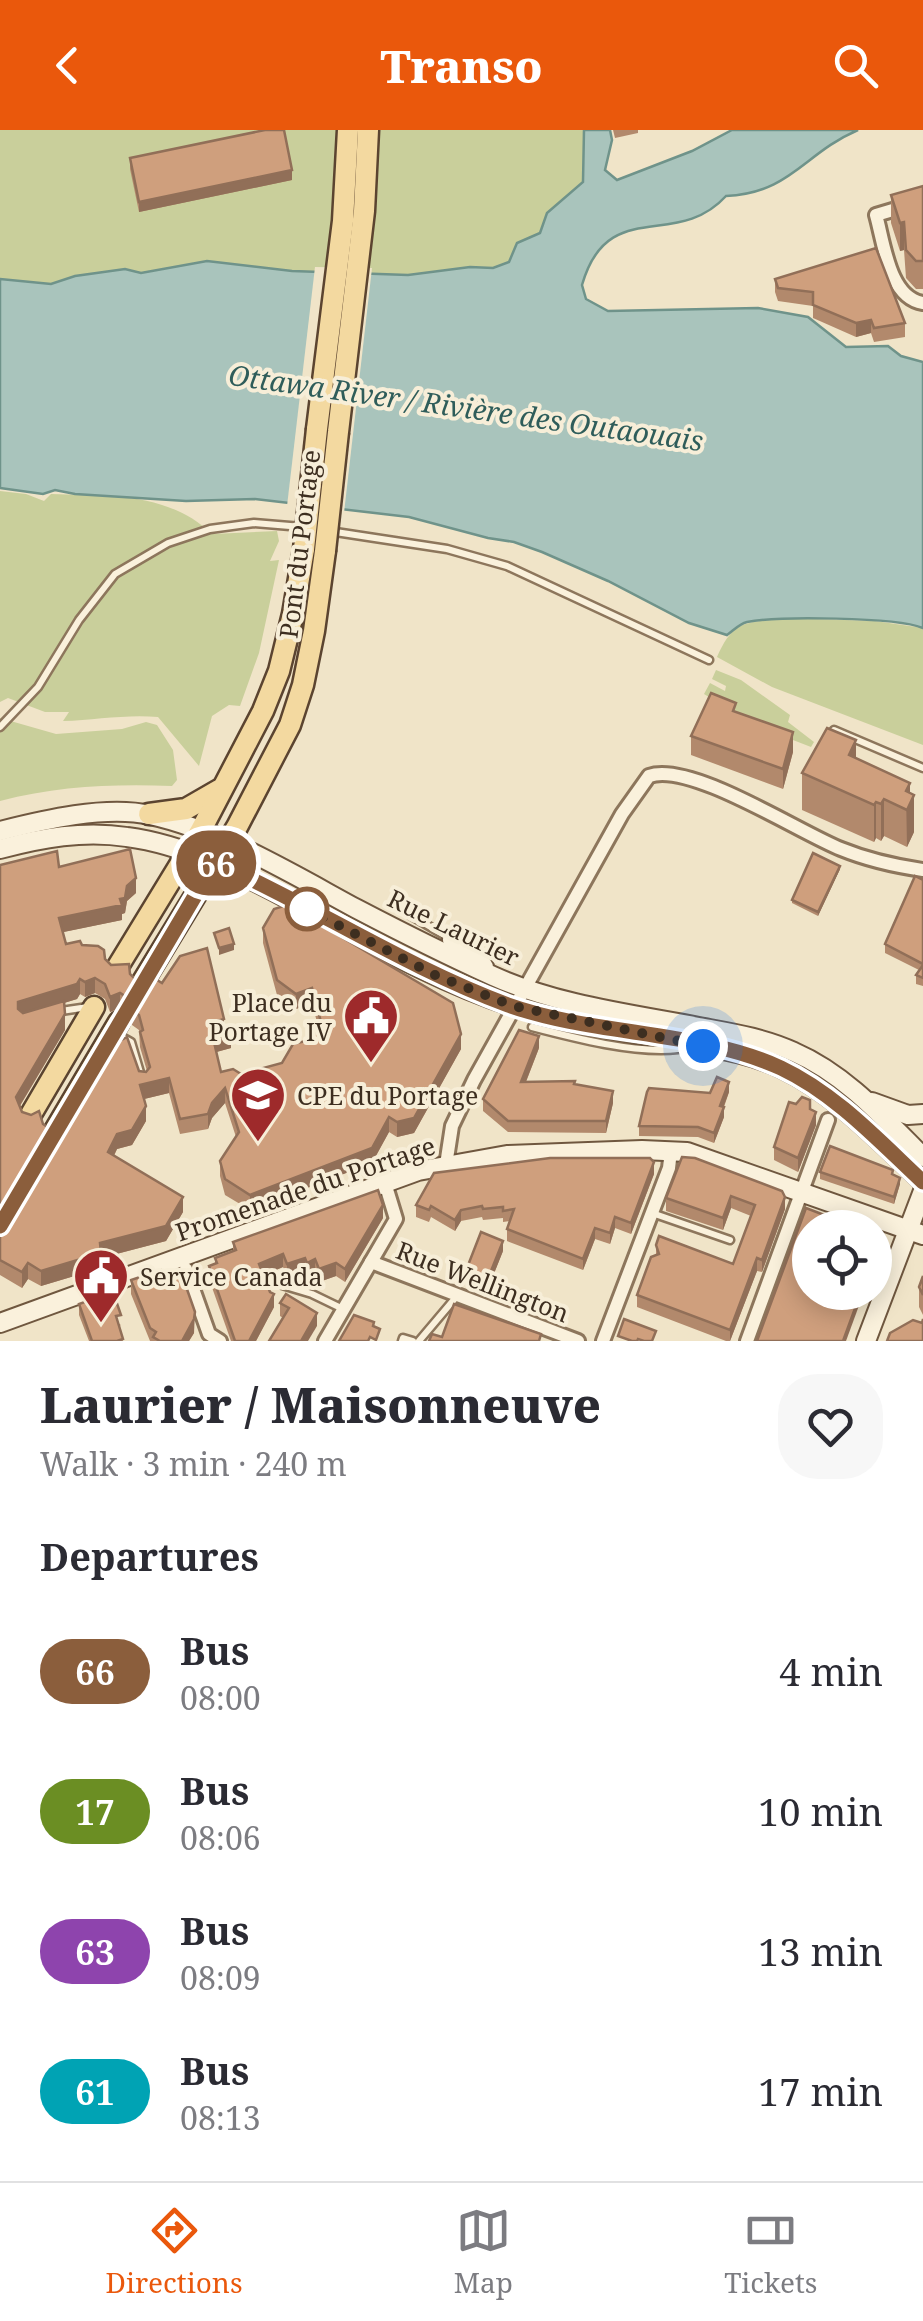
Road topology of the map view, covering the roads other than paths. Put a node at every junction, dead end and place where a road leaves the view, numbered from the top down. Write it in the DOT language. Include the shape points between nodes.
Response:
graph roads {
  1 [pos="348,130"];
  2 [pos="368,130"];
  3 [pos="923,201"];
  4 [pos="349,251"];
  5 [pos="923,303"];
  6 [pos="314,550"];
  7 [pos="708,660"];
  8 [pos="2,725"];
  9 [pos="834,730"];
  10 [pos="923,768"];
  11 [pos="212,800"];
  12 [pos="150,814"];
  13 [pos="236,828"];
  14 [pos="0,830"];
  15 [pos="200,832"];
  16 [pos="0,849"];
  17 [pos="188,852"];
  18 [pos="215,862"];
  19 [pos="923,870"];
  20 [pos="410,915"];
  21 [pos="452,940"];
  22 [pos="118,968"];
  23 [pos="491,975"];
  24 [pos="142,982"];
  25 [pos="524,988"];
  26 [pos="513,1006"];
  27 [pos="94,1007"];
  28 [pos="57,1012"];
  29 [pos="532,1026"];
  30 [pos="116,1027"];
  31 [pos="703,1046"];
  32 [pos="143,1081"];
  33 [pos="862,1098"];
  34 [pos="923,1114"];
  35 [pos="30,1116"];
  36 [pos="828,1120"];
  37 [pos="54,1132"];
  38 [pos="671,1151"];
  39 [pos="923,1157"];
  40 [pos="446,1165"];
  41 [pos="923,1182"];
  42 [pos="385,1183"];
  43 [pos="923,1191"];
  44 [pos="801,1193"];
  45 [pos="652,1213"];
  46 [pos="915,1232"];
  47 [pos="730,1240"];
  48 [pos="371,1262"];
  49 [pos="186,1269"];
  50 [pos="282,1285"];
  51 [pos="458,1296"];
  52 [pos="344,1310"];
  53 [pos="0,1322"];
  54 [pos="211,1339"];
  55 [pos="326,1341"];
  56 [pos="402,1341"];
  57 [pos="416,1341"];
  58 [pos="578,1341"];
  59 [pos="603,1341"];
  60 [pos="747,1341"];
  61 [pos="866,1341"];
  1 -- 4 [label="main road"];
  2 -- 4 [label="main road" via="368,167"];
  3 -- 5 [label="street" via="876,215 899,288"];
  4 -- 6 [label="main road, Pont du Portage, bridge"];
  6 -- 11 [label="main road, Pont du Portage" via="278,671 250,739"];
  6 -- 13 [label="main road, Pont du Portage" via="303,685"];
  7 -- 8 [label="lane" via="526,573 472,556 348,532 239,524 184,536 114,574 38,687"];
  9 -- 10 [label="lane"];
  11 -- 12 [label="main road"];
  11 -- 15 [label="main road, Pont du Portage"];
  12 -- 14 [label="main road, Rue Laurier" via="66,817"];
  12 -- 15 [label="main road, Rue Laurier"];
  13 -- 15 [label="main road, Rue Laurier"];
  13 -- 18 [label="main road, Pont du Portage"];
  13 -- 23 [label="main road, Rue Laurier"];
  15 -- 17 [label="main road, Pont du Portage"];
  16 -- 17 [label="main road, Rue Laurier" via="103,834"];
  17 -- 18 [label="main road, Rue Laurier"];
  17 -- 22 [label="main road, Pont du Portage"];
  18 -- 24 [label="main road, Pont du Portage"];
  18 -- 26 [label="main road, Rue Laurier" via="426,971"];
  19 -- 25 [label="street" via="861,856 754,803 655,774 632,798"];
  20 -- 21 [label="lane"];
  21 -- 23 [label="main road"];
  23 -- 25 [label="main road, Rue Laurier"];
  25 -- 26 [label="street"];
  25 -- 33 [label="main road, Rue Laurier" via="771,1043 816,1063"];
  26 -- 31 [label="main road, Rue Laurier"];
  26 -- 40 [label="street" via="454,1118"];
  27 -- 28 [label="lane"];
  27 -- 35 [label="main road"];
  29 -- 31 [label="lane" via="664,1051"];
  30 -- 32 [label="lane" via="131,1042"];
  30 -- 37 [label="main road"];
  31 -- 41 [label="main road, Rue Laurier" via="750,1056 802,1079"];
  33 -- 34 [label="main road"];
  33 -- 39 [label="main road, Rue Laurier"];
  36 -- 44 [label="street"];
  38 -- 40 [label="main road, Promenade du Portage" via="508,1155"];
  38 -- 44 [label="main road, Promenade du Portage"];
  38 -- 45 [label="street"];
  40 -- 42 [label="main road, Promenade du Portage"];
  42 -- 48 [label="street" via="396,1219"];
  42 -- 53 [label="main road, Promenade du Portage"];
  43 -- 46 [label="main road"];
  44 -- 46 [label="main road, Promenade du Portage"];
  44 -- 60 [label="street"];
  45 -- 47 [label="lane"];
  45 -- 59 [label="street"];
  46 -- 61 [label="main road"];
  48 -- 51 [label="street, Rue Wellington"];
  48 -- 52 [label="street"];
  49 -- 54 [label="street"];
  50 -- 52 [label="lane"];
  51 -- 57 [label="lane"];
  51 -- 58 [label="street, Rue Wellington"];
  52 -- 55 [label="street"];
  56 -- 57 [label="lane"];
}
